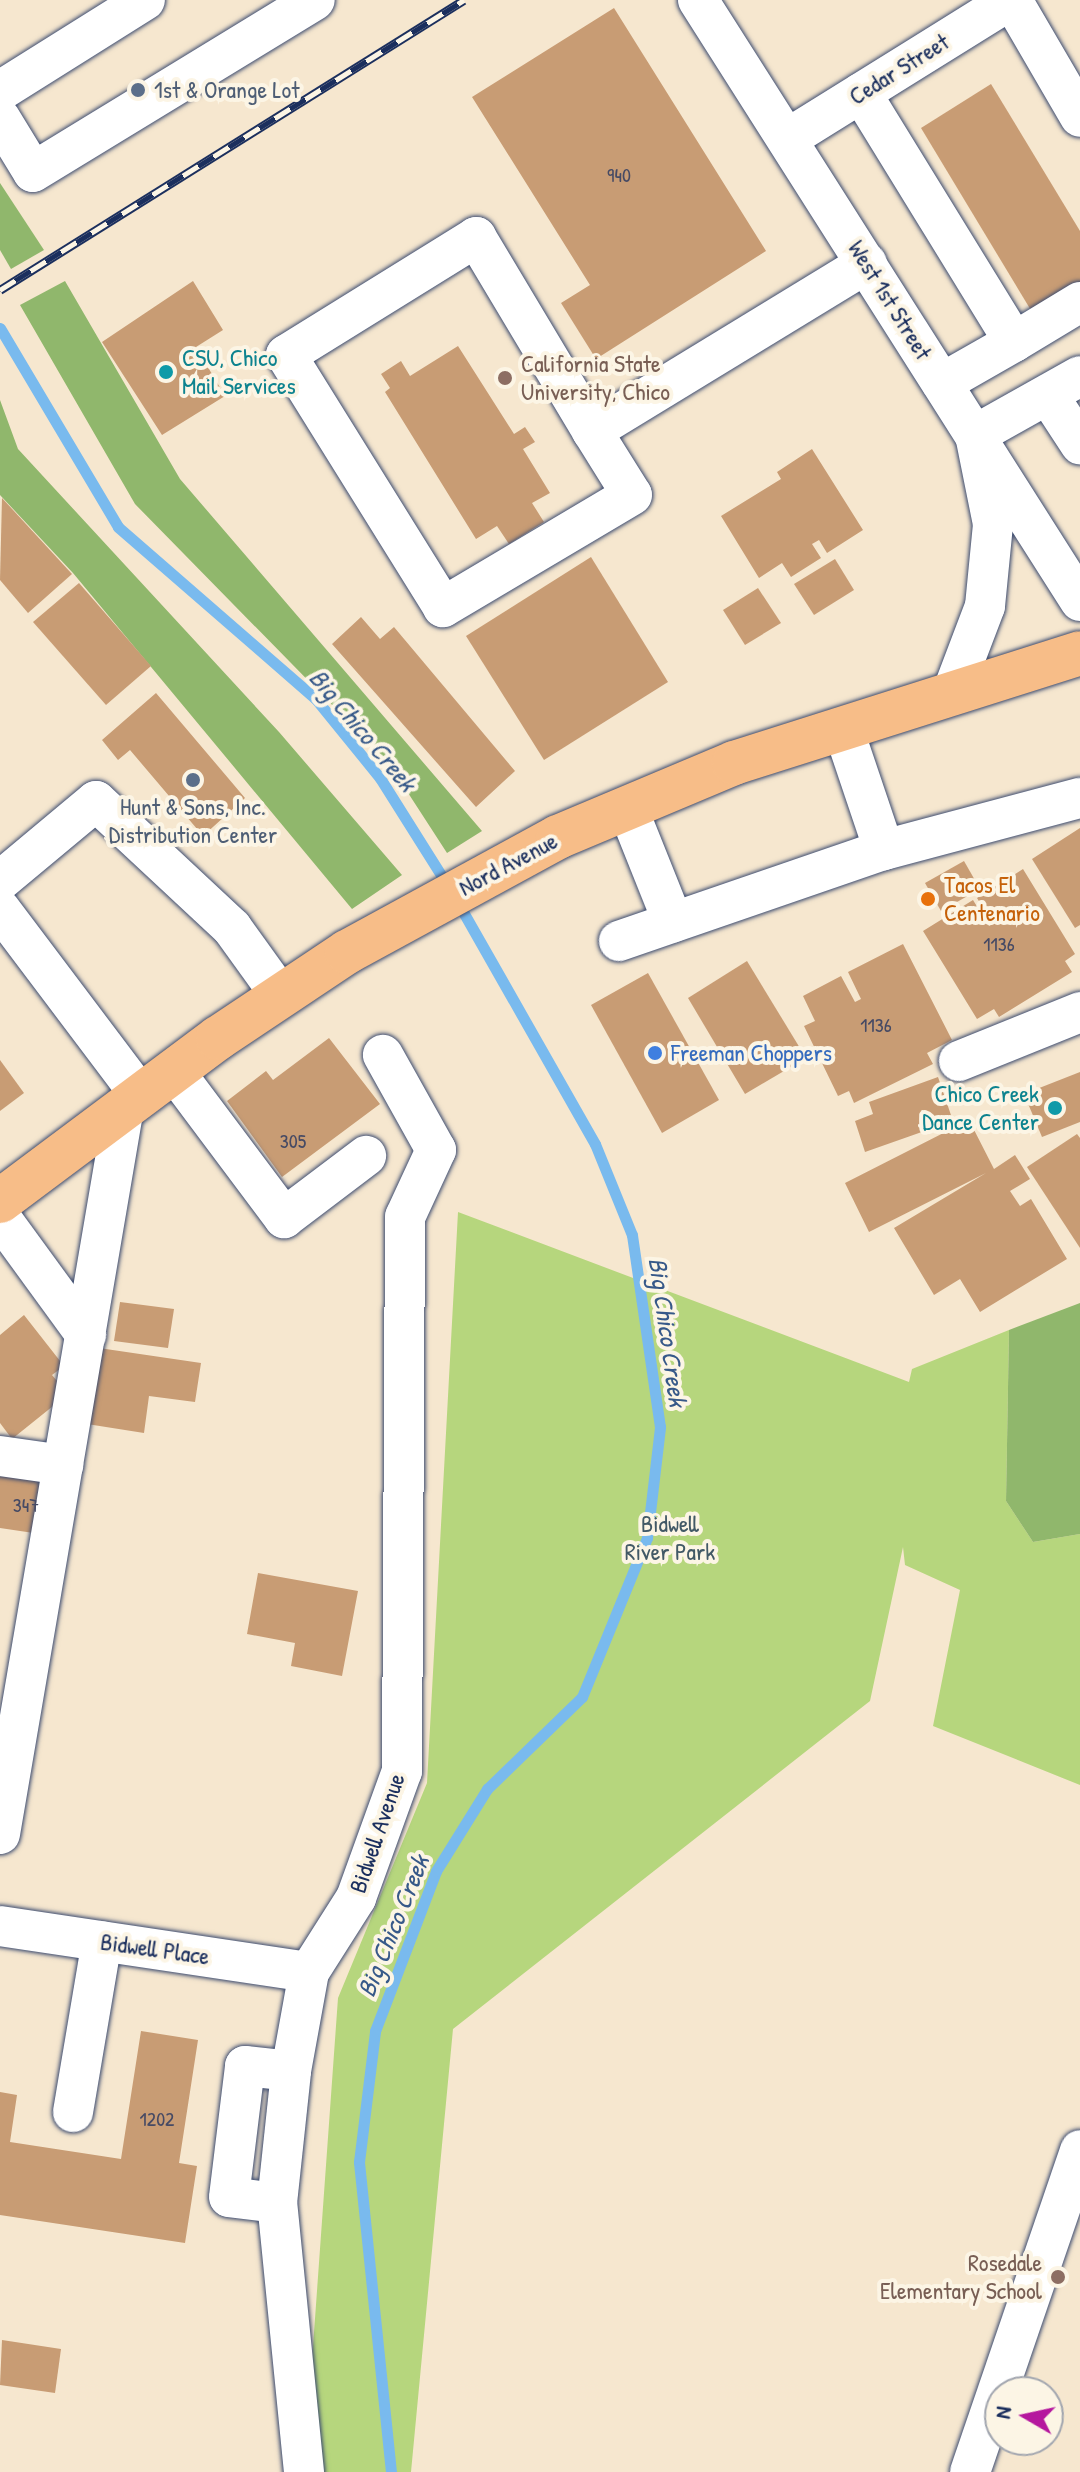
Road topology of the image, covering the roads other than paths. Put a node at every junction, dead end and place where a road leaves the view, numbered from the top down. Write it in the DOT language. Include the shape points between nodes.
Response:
graph roads {
  1 [pos="145,0"];
  2 [pos="698,0"];
  3 [pos="1011,0"];
  4 [pos="303,3"];
  5 [pos="0,91"];
  6 [pos="861,93"];
  7 [pos="1080,117"];
  8 [pos="0,118"];
  9 [pos="787,139"];
  10 [pos="867,263"];
  11 [pos="1080,302"];
  12 [pos="1014,342"];
  13 [pos="942,383"];
  14 [pos="1064,385"];
  15 [pos="592,431"];
  16 [pos="975,435"];
  17 [pos="1080,444"];
  18 [pos="1080,601"];
  19 [pos="1080,653"];
  20 [pos="952,693"];
  21 [pos="843,728"];
  22 [pos="1080,798"];
  23 [pos="627,807"];
  24 [pos="884,850"];
  25 [pos="0,881"];
  26 [pos="0,909"];
  27 [pos="673,922"];
  28 [pos="619,941"];
  29 [pos="281,996"];
  30 [pos="1080,1012"];
  31 [pos="383,1055"];
  32 [pos="959,1061"];
  33 [pos="146,1091"];
  34 [pos="366,1156"];
  35 [pos="0,1201"];
  36 [pos="0,1217"];
  37 [pos="86,1335"];
  38 [pos="0,1456"];
  39 [pos="63,1465"];
  40 [pos="0,1834"];
  41 [pos="0,1926"];
  42 [pos="102,1941"];
  43 [pos="309,1972"];
  44 [pos="73,2112"];
  45 [pos="1080,2150"];
  46 [pos="304,2472"];
  47 [pos="970,2472"];
  1 -- 5 [label="street"];
  2 -- 9 [label="street, West 1st Street"];
  3 -- 6 [label="street, Cedar Street"];
  3 -- 7 [label="street"];
  4 -- 8 [label="street" via="33,172"];
  6 -- 9 [label="street, Cedar Street"];
  6 -- 12 [label="street"];
  9 -- 10 [label="street, West 1st Street"];
  10 -- 13 [label="street, West 1st Street"];
  10 -- 15 [label="street"];
  11 -- 12 [label="street"];
  12 -- 13 [label="street"];
  13 -- 16 [label="street, West 1st Street"];
  14 -- 16 [label="street"];
  14 -- 17 [label="street"];
  15 -- 15 [label="street" via="476,237 286,355 443,607 632,495"];
  16 -- 18 [label="street, West 1st Street"];
  16 -- 20 [label="street" via="991,540 985,606"];
  19 -- 20 [label="main road, Nord Avenue"];
  20 -- 21 [label="main road, Nord Avenue"];
  21 -- 23 [label="main road, Nord Avenue" via="734,763"];
  21 -- 24 [label="street"];
  22 -- 24 [label="street"];
  23 -- 27 [label="street"];
  23 -- 29 [label="main road, Nord Avenue" via="558,837 417,913"];
  24 -- 27 [label="street"];
  25 -- 29 [label="street" via="96,801 232,928"];
  26 -- 33 [label="street"];
  27 -- 28 [label="street"];
  29 -- 33 [label="main road, Nord Avenue"];
  30 -- 32 [label="street"];
  31 -- 43 [label="street, Bidwell Avenue" via="436,1150 405,1217 402,1771 356,1898"];
  33 -- 34 [label="street" via="284,1218"];
  33 -- 35 [label="main road, Nord Avenue"];
  33 -- 37 [label="street"];
  36 -- 37 [label="street"];
  37 -- 39 [label="street"];
  38 -- 39 [label="street"];
  39 -- 40 [label="street"];
  41 -- 42 [label="street, Bidwell Place"];
  42 -- 43 [label="street, Bidwell Place"];
  42 -- 44 [label="street"];
  43 -- 46 [label="street, Bidwell Avenue" via="291,2071 277,2203"];
  45 -- 47 [label="street"];
}
